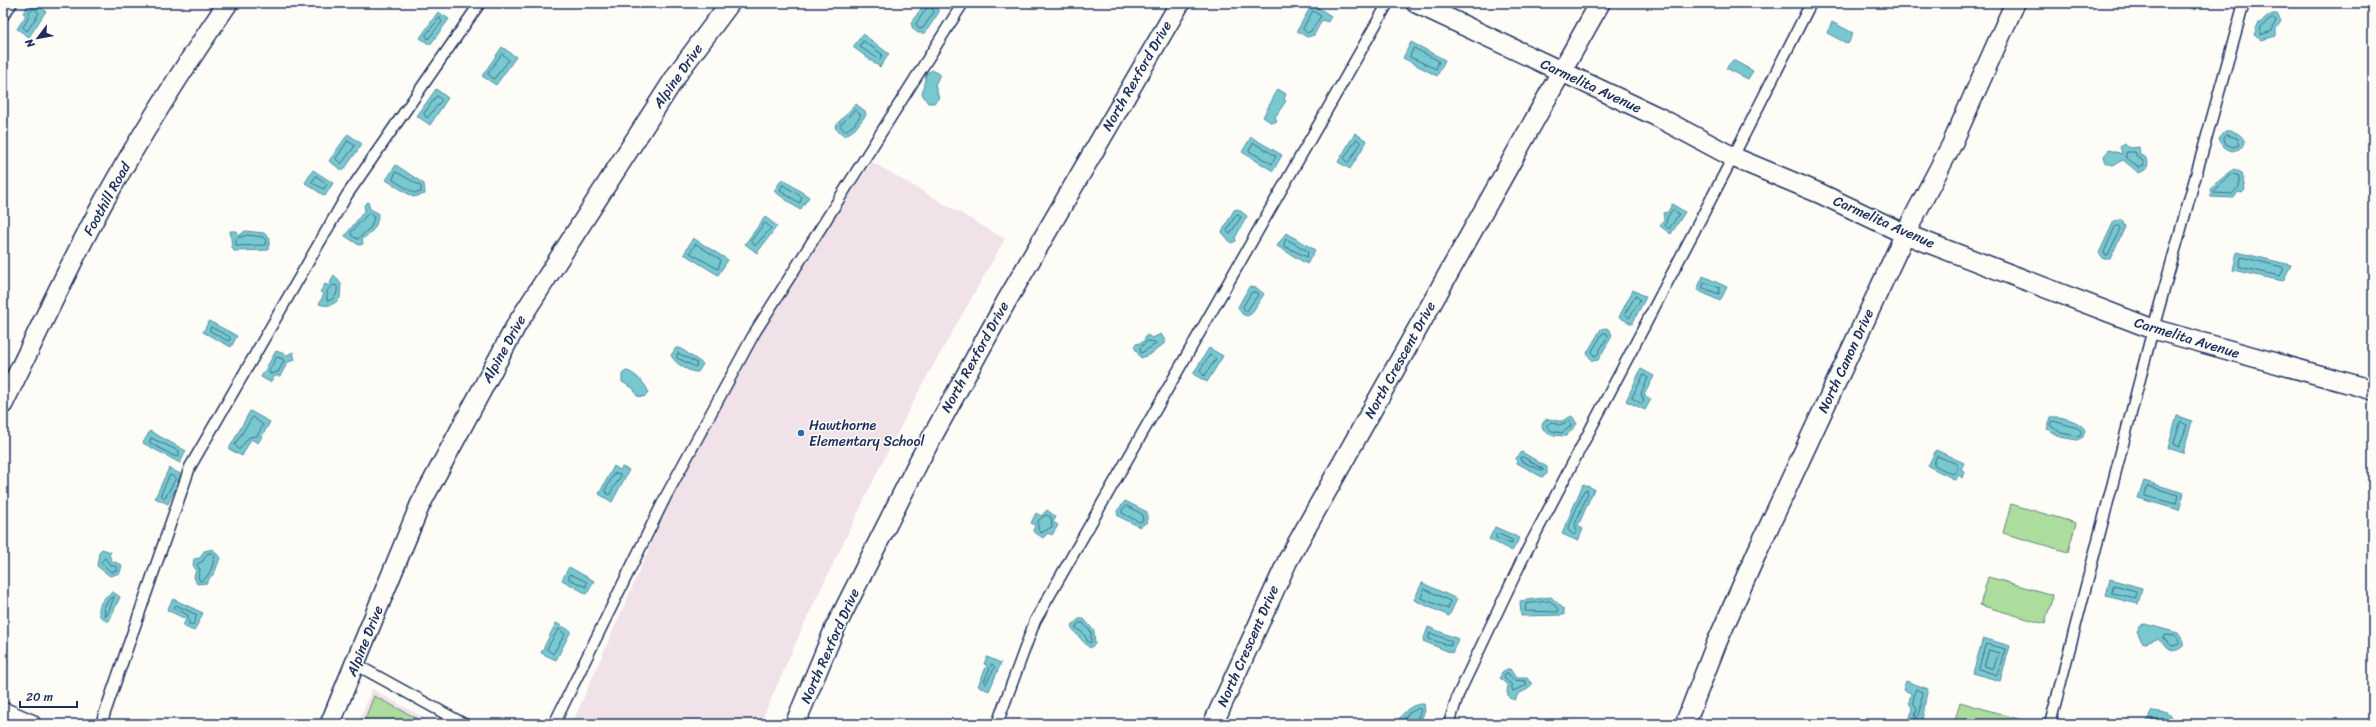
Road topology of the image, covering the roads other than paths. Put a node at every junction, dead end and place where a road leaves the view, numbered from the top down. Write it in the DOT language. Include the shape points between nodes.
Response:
graph roads {
  1 [pos="12,3"];
  2 [pos="228,3"];
  3 [pos="480,3"];
  4 [pos="730,3"];
  5 [pos="963,3"];
  6 [pos="1180,3"];
  7 [pos="1388,3"];
  8 [pos="1416,3"];
  9 [pos="1600,3"];
  10 [pos="1811,3"];
  11 [pos="2015,3"];
  12 [pos="2244,3"];
  13 [pos="3,16"];
  14 [pos="1561,73"];
  15 [pos="1733,157"];
  16 [pos="1905,234"];
  17 [pos="2153,329"];
  18 [pos="2373,390"];
  19 [pos="3,404"];
  20 [pos="355,664"];
  21 [pos="3,712"];
  22 [pos="31,724"];
  23 [pos="101,724"];
  24 [pos="330,724"];
  25 [pos="464,724"];
  26 [pos="554,724"];
  27 [pos="795,724"];
  28 [pos="997,724"];
  29 [pos="1213,724"];
  30 [pos="1449,724"];
  31 [pos="1685,724"];
  32 [pos="2050,724"];
  1 -- 13 [label="lane"];
  2 -- 19 [label="street, Foothill Road" via="178,78 105,200 68,269"];
  3 -- 23 [label="lane" via="347,196 190,467"];
  4 -- 20 [label="street, Alpine Drive" via="680,70 517,324 420,505"];
  5 -- 26 [label="lane" via="755,332 666,496"];
  6 -- 27 [label="street, North Rexford Drive" via="1006,302 920,459 835,628"];
  7 -- 28 [label="lane" via="1035,621"];
  8 -- 14 [label="street, Carmelita Avenue"];
  9 -- 14 [label="street, North Crescent Drive"];
  10 -- 15 [label="lane"];
  11 -- 16 [label="street, North Canon Drive" via="1952,144"];
  12 -- 17 [label="lane"];
  14 -- 15 [label="street, Carmelita Avenue" via="1658,117"];
  14 -- 29 [label="street, North Crescent Drive" via="1288,560"];
  15 -- 16 [label="street, Carmelita Avenue" via="1819,193"];
  15 -- 30 [label="lane" via="1523,558 1458,695"];
  16 -- 17 [label="street, Carmelita Avenue"];
  16 -- 31 [label="street, North Canon Drive" via="1755,557 1717,642"];
  17 -- 18 [label="street, Carmelita Avenue"];
  17 -- 32 [label="lane"];
  20 -- 24 [label="street, Alpine Drive"];
  20 -- 25 [label="lane"];
  21 -- 22 [label="street"];
}
